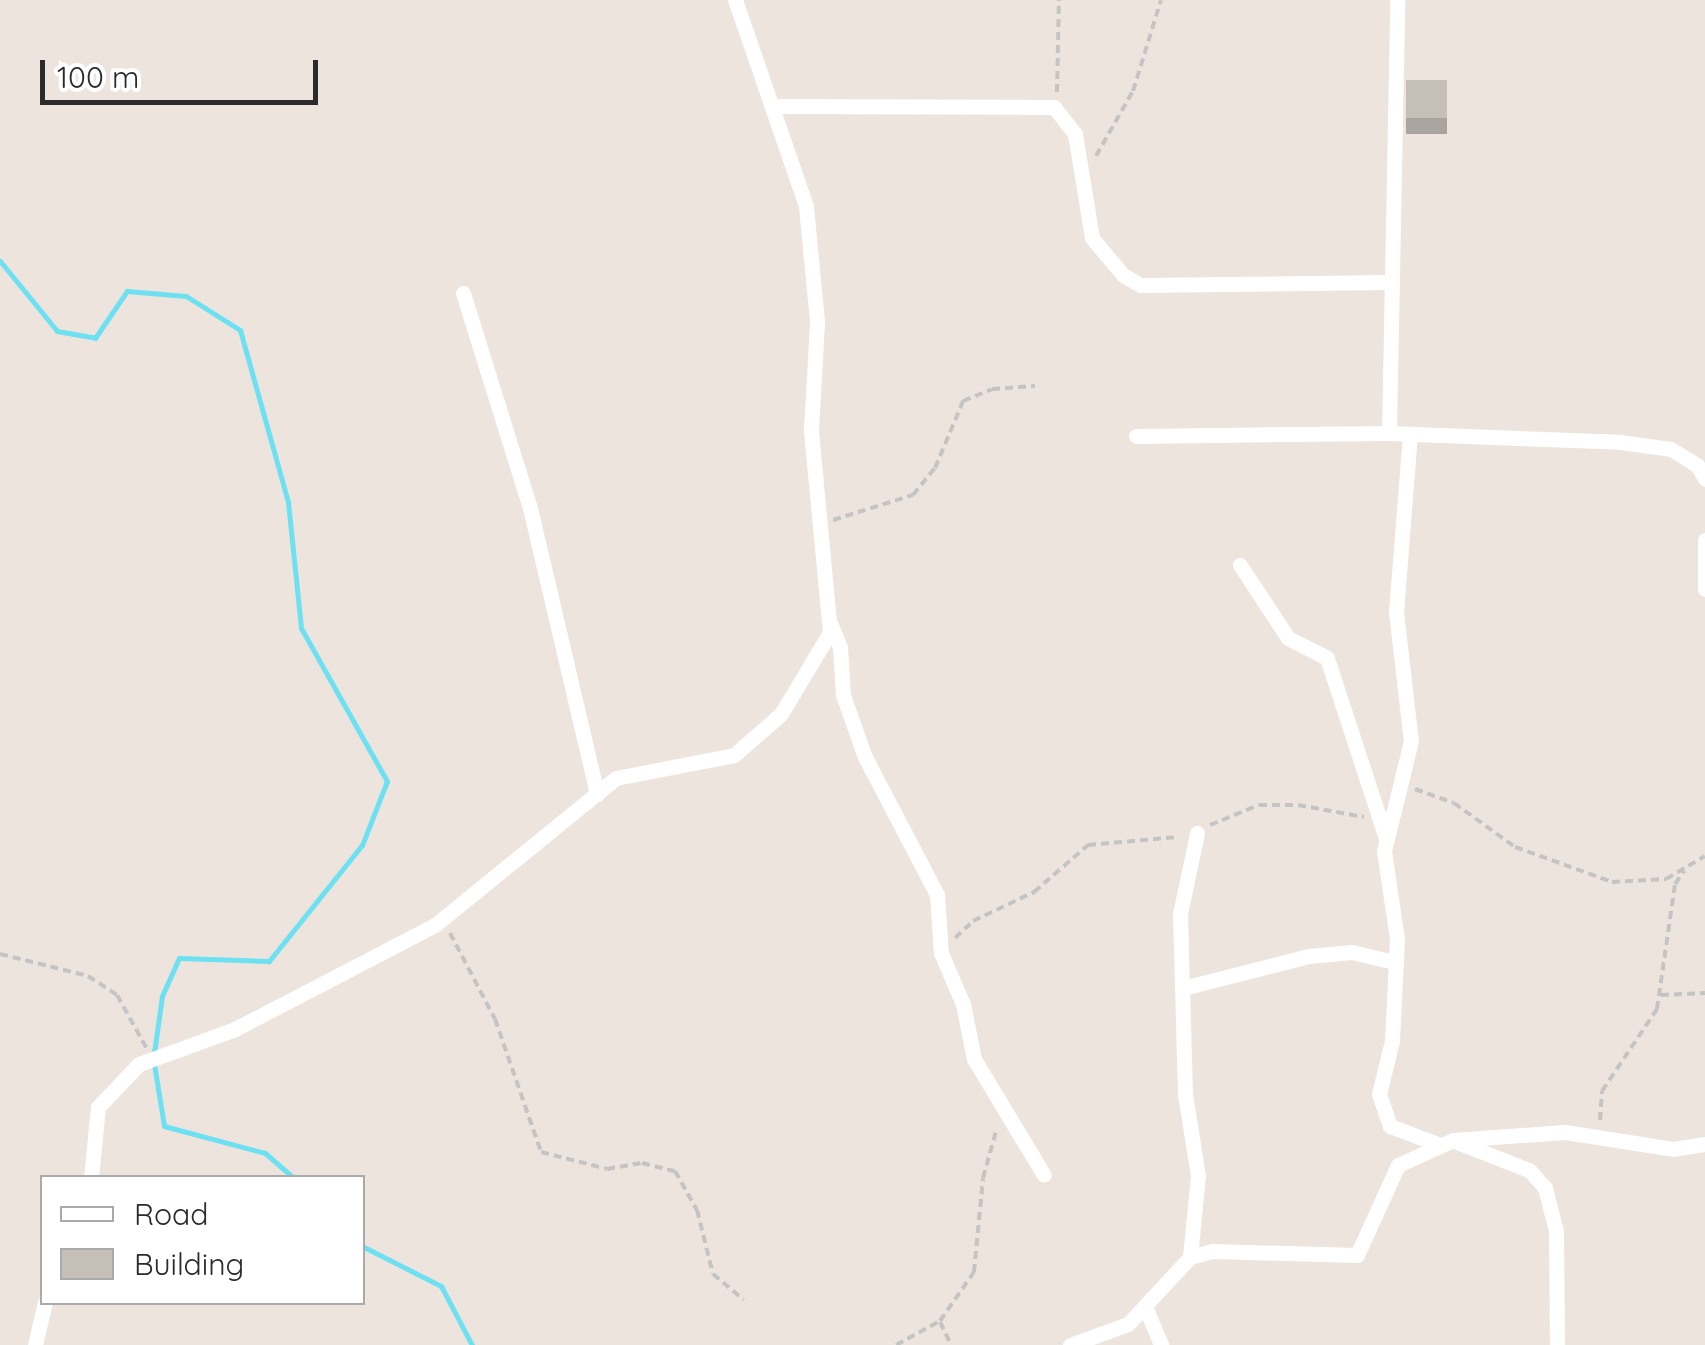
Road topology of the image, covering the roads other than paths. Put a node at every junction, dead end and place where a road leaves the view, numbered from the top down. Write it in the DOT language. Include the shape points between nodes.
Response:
graph roads {
  1 [pos="736,0"];
  2 [pos="1396,0"];
  3 [pos="776,106"];
  4 [pos="1389,282"];
  5 [pos="463,292"];
  6 [pos="1388,433"];
  7 [pos="1410,434"];
  8 [pos="1136,436"];
  9 [pos="1705,479"];
  10 [pos="1705,540"];
  11 [pos="1240,565"];
  12 [pos="1705,589"];
  13 [pos="832,625"];
  14 [pos="598,794"];
  15 [pos="1197,833"];
  16 [pos="1386,838"];
  17 [pos="1394,962"];
  18 [pos="1183,988"];
  19 [pos="1446,1143"];
  20 [pos="1705,1144"];
  21 [pos="90,1175"];
  22 [pos="1044,1175"];
  23 [pos="1190,1257"];
  24 [pos="44,1305"];
  25 [pos="1146,1310"];
  26 [pos="36,1345"];
  27 [pos="1070,1345"];
  28 [pos="1160,1345"];
  29 [pos="1557,1345"];
  1 -- 3 [label="street"];
  2 -- 4 [label="street"];
  3 -- 4 [label="street" via="1042,104 1060,111 1075,134 1092,238 1123,276 1140,285"];
  3 -- 13 [label="street" via="810,244 819,523"];
  4 -- 6 [label="street"];
  5 -- 14 [label="street" via="530,508"];
  6 -- 7 [label="street"];
  6 -- 8 [label="street"];
  7 -- 9 [label="street" via="1654,445 1686,457"];
  7 -- 16 [label="street" via="1396,612 1411,741"];
  10 -- 12 [label="street"];
  11 -- 16 [label="street" via="1288,638 1327,658"];
  13 -- 14 [label="street" via="781,714 734,755 632,772"];
  13 -- 22 [label="street" via="843,696 865,757 937,895 941,953 963,1004 974,1059"];
  14 -- 21 [label="street" via="443,920 235,1028 153,1057 120,1080 98,1107"];
  15 -- 18 [label="street" via="1182,879"];
  16 -- 17 [label="street"];
  17 -- 18 [label="street" via="1352,952 1309,956"];
  17 -- 19 [label="street" via="1383,1112 1400,1134"];
  18 -- 23 [label="street" via="1185,1094 1198,1176"];
  19 -- 20 [label="street" via="1514,1132 1599,1134 1673,1149"];
  19 -- 23 [label="street" via="1398,1165 1357,1255"];
  19 -- 29 [label="street" via="1529,1170 1545,1188 1556,1231"];
  23 -- 25 [label="street"];
  24 -- 26 [label="street"];
  25 -- 27 [label="street" via="1128,1324"];
  25 -- 28 [label="street"];
}
